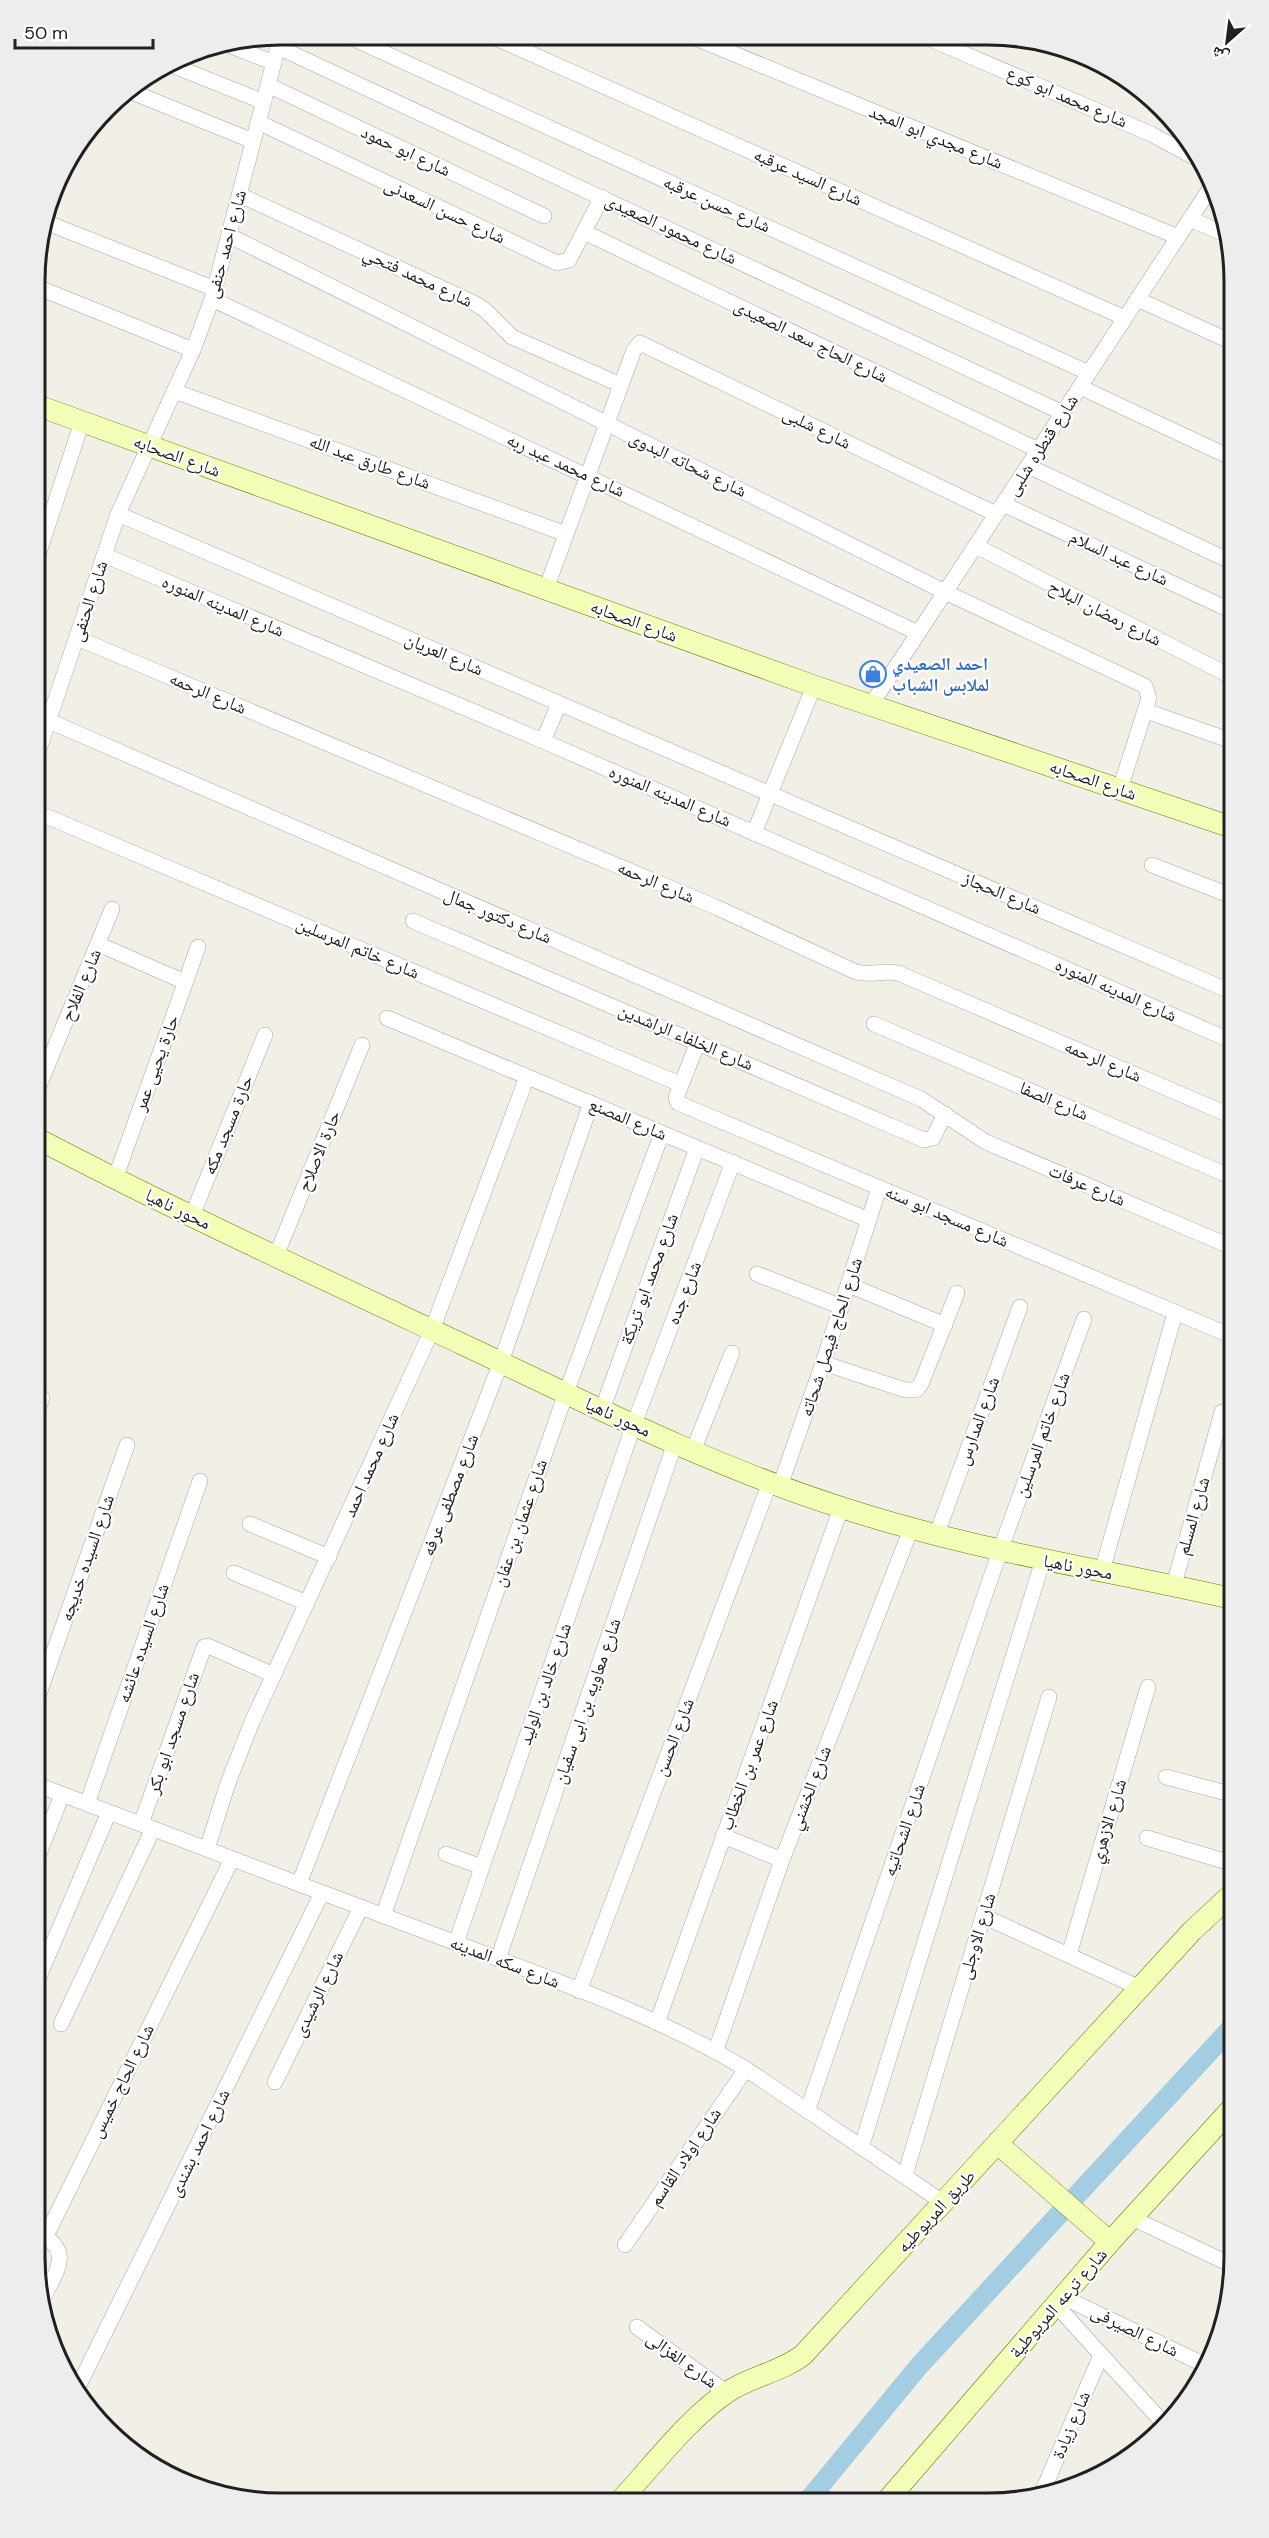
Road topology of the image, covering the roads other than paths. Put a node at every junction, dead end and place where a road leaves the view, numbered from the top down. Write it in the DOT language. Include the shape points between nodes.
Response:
graph roads {
  1 [pos="279,45"];
  2 [pos="288,45"];
  3 [pos="367,45"];
  4 [pos="511,45"];
  5 [pos="712,45"];
  6 [pos="944,45"];
  7 [pos="240,49"];
  8 [pos="274,63"];
  9 [pos="179,68"];
  10 [pos="268,86"];
  11 [pos="137,94"];
  12 [pos="264,102"];
  13 [pos="258,122"];
  14 [pos="253,141"];
  15 [pos="1186,153"];
  16 [pos="1207,193"];
  17 [pos="240,195"];
  18 [pos="602,197"];
  19 [pos="544,216"];
  20 [pos="1190,219"];
  21 [pos="52,225"];
  22 [pos="1218,231"];
  23 [pos="584,232"];
  24 [pos="230,236"];
  25 [pos="1178,237"];
  26 [pos="45,290"];
  27 [pos="213,294"];
  28 [pos="1137,299"];
  29 [pos="1125,318"];
  30 [pos="1224,338"];
  31 [pos="193,350"];
  32 [pos="1089,373"];
  33 [pos="621,385"];
  34 [pos="1080,387"];
  35 [pos="174,391"];
  36 [pos="45,408"];
  37 [pos="1063,413"];
  38 [pos="82,422"];
  39 [pos="607,424"];
  40 [pos="147,446"];
  41 [pos="1038,450"];
  42 [pos="1224,454"];
  43 [pos="1028,466"];
  44 [pos="588,475"];
  45 [pos="1000,509"];
  46 [pos="118,514"];
  47 [pos="45,534"];
  48 [pos="566,534"];
  49 [pos="976,546"];
  50 [pos="104,555"];
  51 [pos="1224,558"];
  52 [pos="546,589"];
  53 [pos="945,592"];
  54 [pos="1224,608"];
  55 [pos="918,633"];
  56 [pos="77,638"];
  57 [pos="1224,673"];
  58 [pos="814,686"];
  59 [pos="560,704"];
  60 [pos="871,705"];
  61 [pos="1146,711"];
  62 [pos="49,721"];
  63 [pos="45,728"];
  64 [pos="1224,738"];
  65 [pos="543,741"];
  66 [pos="1120,789"];
  67 [pos="770,794"];
  68 [pos="45,816"];
  69 [pos="1224,825"];
  70 [pos="754,832"];
  71 [pos="1152,865"];
  72 [pos="1224,893"];
  73 [pos="112,909"];
  74 [pos="413,921"];
  75 [pos="98,944"];
  76 [pos="198,947"];
  77 [pos="185,982"];
  78 [pos="1224,989"];
  79 [pos="387,1017"];
  80 [pos="874,1024"];
  81 [pos="265,1035"];
  82 [pos="1224,1038"];
  83 [pos="698,1042"];
  84 [pos="362,1045"];
  85 [pos="45,1071"];
  86 [pos="527,1077"];
  87 [pos="680,1084"];
  88 [pos="591,1103"];
  89 [pos="1224,1113"];
  90 [pos="945,1114"];
  91 [pos="662,1133"];
  92 [pos="45,1143"];
  93 [pos="697,1148"];
  94 [pos="733,1162"];
  95 [pos="1224,1174"];
  96 [pos="115,1179"];
  97 [pos="879,1188"];
  98 [pos="192,1216"];
  99 [pos="869,1220"];
  100 [pos="1224,1244"];
  101 [pos="276,1256"];
  102 [pos="757,1274"];
  103 [pos="849,1285"];
  104 [pos="957,1293"];
  105 [pos="842,1307"];
  106 [pos="1020,1307"];
  107 [pos="1176,1313"];
  108 [pos="1084,1319"];
  109 [pos="945,1325"];
  110 [pos="432,1330"];
  111 [pos="1224,1333"];
  112 [pos="732,1353"];
  113 [pos="501,1362"];
  114 [pos="824,1363"];
  115 [pos="566,1393"];
  116 [pos="602,1410"];
  117 [pos="1222,1412"];
  118 [pos="634,1424"];
  119 [pos="127,1445"];
  120 [pos="684,1447"];
  121 [pos="200,1481"];
  122 [pos="775,1484"];
  123 [pos="841,1508"];
  124 [pos="250,1524"];
  125 [pos="910,1529"];
  126 [pos="936,1536"];
  127 [pos="1000,1551"];
  128 [pos="329,1557"];
  129 [pos="1043,1560"];
  130 [pos="1102,1571"];
  131 [pos="234,1573"];
  132 [pos="1174,1585"];
  133 [pos="1224,1597"];
  134 [pos="307,1603"];
  135 [pos="274,1675"];
  136 [pos="45,1678"];
  137 [pos="1148,1687"];
  138 [pos="1049,1697"];
  139 [pos="1166,1777"];
  140 [pos="45,1788"];
  141 [pos="1224,1793"];
  142 [pos="62,1795"];
  143 [pos="87,1804"];
  144 [pos="109,1812"];
  145 [pos="147,1827"];
  146 [pos="723,1836"];
  147 [pos="45,1838"];
  148 [pos="1147,1838"];
  149 [pos="207,1849"];
  150 [pos="446,1854"];
  151 [pos="232,1859"];
  152 [pos="782,1860"];
  153 [pos="1224,1861"];
  154 [pos="482,1867"];
  155 [pos="299,1884"];
  156 [pos="322,1893"];
  157 [pos="1224,1901"];
  158 [pos="361,1907"];
  159 [pos="383,1916"];
  160 [pos="983,1916"];
  161 [pos="456,1943"];
  162 [pos="1069,1955"];
  163 [pos="498,1959"];
  164 [pos="45,1962"];
  165 [pos="1140,1988"];
  166 [pos="579,1991"];
  167 [pos="657,2023"];
  168 [pos="61,2024"];
  169 [pos="716,2050"];
  170 [pos="746,2068"];
  171 [pos="275,2082"];
  172 [pos="808,2109"];
  173 [pos="1224,2128"];
  174 [pos="998,2144"];
  175 [pos="862,2145"];
  176 [pos="905,2175"];
  177 [pos="944,2203"];
  178 [pos="1132,2218"];
  179 [pos="45,2224"];
  180 [pos="1103,2235"];
  181 [pos="45,2238"];
  182 [pos="625,2246"];
  183 [pos="1224,2261"];
  184 [pos="47,2289"];
  185 [pos="1060,2301"];
  186 [pos="637,2327"];
  187 [pos="1101,2355"];
  188 [pos="1199,2363"];
  189 [pos="81,2381"];
  190 [pos="727,2393"];
  191 [pos="1160,2419"];
  192 [pos="1045,2486"];
  193 [pos="627,2493"];
  194 [pos="894,2493"];
  1 -- 8 [label="street, شارع احمد حنفى"];
  2 -- 18 [label="street, شارع محمود الصعيدى"];
  3 -- 32 [label="street, شارع حسن عرقبه"];
  4 -- 29 [label="street, شارع السيد عرقبه"];
  5 -- 25 [label="street, شارع مجدي ابو المجد"];
  6 -- 15 [label="street, شارع محمد ابو كوع"];
  7 -- 8 [label="street"];
  8 -- 10 [label="street, شارع احمد حنفى"];
  9 -- 12 [label="street"];
  10 -- 12 [label="street, شارع احمد حنفى"];
  10 -- 19 [label="street, شارع ابو حمود"];
  11 -- 14 [label="street"];
  12 -- 13 [label="street, شارع احمد حنفى"];
  13 -- 14 [label="street, شارع احمد حنفى"];
  13 -- 23 [label="street, شارع حسن السعدنى" via="557,263 569,260"];
  14 -- 17 [label="street, شارع احمد حنفى"];
  16 -- 20 [label="street, شارع قنطره شلبى"];
  17 -- 24 [label="street, شارع احمد حنفى"];
  17 -- 33 [label="street, شارع محمد فتحي" via="474,303 512,337"];
  18 -- 23 [label="street, شارع حسن السعدنى"];
  18 -- 37 [label="street, شارع محمود الصعيدى"];
  20 -- 22 [label="street"];
  20 -- 25 [label="street, شارع قنطره شلبى"];
  21 -- 27 [label="street, شارع محمد عبد ربه"];
  23 -- 41 [label="street, شارع الحاج سعد الصعيدى"];
  24 -- 27 [label="street, شارع احمد حنفى"];
  24 -- 39 [label="street, شارع شحاته البدوى"];
  25 -- 28 [label="street, شارع قنطره شلبى"];
  26 -- 31 [label="street"];
  27 -- 31 [label="street, شارع احمد حنفى"];
  27 -- 44 [label="street, شارع محمد عبد ربه"];
  28 -- 29 [label="street, شارع قنطره شلبى"];
  28 -- 30 [label="street"];
  29 -- 32 [label="street, شارع قنطره شلبى"];
  31 -- 35 [label="street, شارع احمد حنفى"];
  32 -- 34 [label="street, شارع قنطره شلبى"];
  33 -- 39 [label="street"];
  33 -- 45 [label="street, شارع شلبى" via="638,344 642,344"];
  34 -- 37 [label="street, شارع قنطره شلبى"];
  34 -- 42 [label="street"];
  35 -- 40 [label="street, شارع احمد حنفى"];
  35 -- 48 [label="street, شارع طارق عبد الله"];
  36 -- 38 [label="street, شارع الصحابه"];
  37 -- 41 [label="street, شارع قنطره شلبى"];
  38 -- 40 [label="street, شارع الصحابه"];
  38 -- 47 [label="street"];
  39 -- 44 [label="street"];
  39 -- 53 [label="street, شارع شحاته البدوى"];
  40 -- 46 [label="street, شارع الحنفى"];
  40 -- 52 [label="street, شارع الصحابه"];
  41 -- 43 [label="street, شارع قنطره شلبى"];
  43 -- 45 [label="street, شارع قنطره شلبى"];
  43 -- 51 [label="street"];
  44 -- 48 [label="street"];
  44 -- 55 [label="street, شارع محمد عبد ربه"];
  45 -- 49 [label="street, شارع قنطره شلبى"];
  45 -- 54 [label="street, شارع عبد السلام"];
  46 -- 50 [label="street, شارع الحنفى"];
  46 -- 59 [label="street, شارع العريان"];
  48 -- 52 [label="street"];
  49 -- 53 [label="street, شارع قنطره شلبى"];
  49 -- 57 [label="street, شارع رمضان البلاح"];
  50 -- 56 [label="street, شارع الحنفى"];
  50 -- 65 [label="street, شارع المدينه المنوره"];
  52 -- 58 [label="street, شارع الصحابه"];
  53 -- 55 [label="street, شارع قنطره شلبى"];
  53 -- 61 [label="street, شارع شحاته البدوى" via="1148,689"];
  55 -- 60 [label="street, شارع قنطره شلبى"];
  56 -- 62 [label="street, شارع الحنفى"];
  56 -- 89 [label="street, شارع الرحمه" via="718,908 856,972 898,973"];
  58 -- 60 [label="street, شارع الصحابه"];
  58 -- 67 [label="street"];
  59 -- 65 [label="street"];
  59 -- 67 [label="street, شارع العريان"];
  60 -- 66 [label="street, شارع الصحابه"];
  61 -- 64 [label="street"];
  61 -- 66 [label="street"];
  62 -- 63 [label="street, شارع الحنفى"];
  62 -- 90 [label="street, شارع دكتور جمال" via="921,1099"];
  65 -- 70 [label="street, شارع المدينه المنوره"];
  66 -- 69 [label="street, شارع الصحابه"];
  67 -- 70 [label="street"];
  67 -- 78 [label="street, شارع الحجاز"];
  68 -- 87 [label="street, شارع خاتم المرسلين"];
  70 -- 82 [label="street, شارع المدينه المنوره"];
  71 -- 72 [label="street"];
  73 -- 75 [label="street, شارع الفلاح"];
  74 -- 83 [label="street, شارع الخلفاء الراشدين"];
  75 -- 77 [label="street"];
  75 -- 85 [label="street, شارع الفلاح"];
  76 -- 77 [label="street, حارة يحيى عمر"];
  77 -- 96 [label="street, حارة يحيى عمر"];
  79 -- 86 [label="street, شارع المصنع"];
  80 -- 95 [label="street, شارع الصفا"];
  81 -- 98 [label="street, حارة مسجد مكه"];
  83 -- 87 [label="street"];
  83 -- 90 [label="street, شارع الخلفاء الراشدين" via="924,1140 933,1138"];
  84 -- 101 [label="street, حارة الاصلاح"];
  86 -- 88 [label="street, شارع المصنع"];
  86 -- 110 [label="street, شارع محمد احمد"];
  87 -- 97 [label="street, شارع مسجد ابو سنه" via="676,1098 679,1104"];
  88 -- 91 [label="street, شارع المصنع"];
  88 -- 113 [label="street, شارع مصطفى عرفه"];
  90 -- 100 [label="street, شارع عرفات" via="986,1142"];
  91 -- 93 [label="street, شارع المصنع"];
  91 -- 115 [label="street, شارع عثمان بن عفان"];
  92 -- 96 [label="street, محور ناهيا"];
  93 -- 94 [label="street, شارع المصنع"];
  93 -- 116 [label="street, شارع محمد ابو تريكة"];
  94 -- 99 [label="street, شارع المصنع"];
  94 -- 118 [label="street, شارع جده"];
  96 -- 98 [label="street, محور ناهيا"];
  97 -- 99 [label="street, شارع الحاج فيصل شحاته"];
  97 -- 107 [label="street, شارع مسجد ابو سنه"];
  98 -- 101 [label="street, محور ناهيا"];
  99 -- 103 [label="street, شارع الحاج فيصل شحاته"];
  101 -- 110 [label="street, محور ناهيا"];
  102 -- 105 [label="street"];
  103 -- 105 [label="street, شارع الحاج فيصل شحاته"];
  103 -- 109 [label="street"];
  104 -- 109 [label="street"];
  105 -- 114 [label="street, شارع الحاج فيصل شحاته"];
  106 -- 126 [label="street, شارع المدارس"];
  107 -- 111 [label="street, شارع مسجد ابو سنه"];
  107 -- 130 [label="street"];
  108 -- 127 [label="street, شارع خاتم المرسلين"];
  109 -- 114 [label="street" via="921,1384 913,1391"];
  110 -- 113 [label="street, محور ناهيا"];
  110 -- 128 [label="street, شارع محمد احمد"];
  112 -- 120 [label="street, شارع معاويه بن ابى سفيان"];
  113 -- 115 [label="street, محور ناهيا"];
  113 -- 155 [label="street, شارع مصطفى عرفه"];
  114 -- 122 [label="street, شارع الحاج فيصل شحاته"];
  115 -- 116 [label="street, محور ناهيا"];
  115 -- 159 [label="street, شارع عثمان بن عفان"];
  116 -- 118 [label="street, محور ناهيا"];
  117 -- 132 [label="street, شارع المسلم"];
  118 -- 120 [label="street, محور ناهيا"];
  118 -- 154 [label="street, شارع خالد بن الوليد"];
  119 -- 136 [label="street, شارع السيده خديجه"];
  120 -- 122 [label="street, محور ناهيا"];
  120 -- 163 [label="street, شارع معاويه بن ابى سفيان"];
  121 -- 143 [label="street, شارع السيده عائشه"];
  122 -- 123 [label="street, محور ناهيا"];
  122 -- 166 [label="street, شارع الحسن"];
  123 -- 125 [label="street, محور ناهيا"];
  123 -- 146 [label="street, شارع عمر بن الخطاب"];
  124 -- 128 [label="street"];
  125 -- 126 [label="street, محور ناهيا"];
  125 -- 152 [label="street, شارع الخشني"];
  126 -- 127 [label="street, محور ناهيا"];
  127 -- 129 [label="street, محور ناهيا"];
  127 -- 172 [label="street, شارع الشحاتيه"];
  128 -- 134 [label="street, شارع محمد احمد"];
  129 -- 130 [label="street, محور ناهيا"];
  129 -- 175 [label="street"];
  130 -- 132 [label="street, محور ناهيا"];
  131 -- 134 [label="street"];
  132 -- 133 [label="street, محور ناهيا"];
  134 -- 135 [label="street, شارع محمد احمد"];
  135 -- 145 [label="street, شارع مسجد ابو بكر" via="204,1647"];
  135 -- 149 [label="street, شارع محمد احمد" via="240,1752"];
  137 -- 162 [label="street, شارع الازهري"];
  138 -- 160 [label="street, شارع الاوجلى"];
  139 -- 141 [label="street"];
  140 -- 142 [label="street, شارع سكه المدينه"];
  142 -- 143 [label="street, شارع سكه المدينه"];
  142 -- 147 [label="street"];
  143 -- 144 [label="street, شارع سكه المدينه"];
  144 -- 145 [label="street, شارع سكه المدينه"];
  144 -- 164 [label="street"];
  145 -- 149 [label="street, شارع سكه المدينه"];
  145 -- 168 [label="street, شارع مسجد ابو بكر"];
  146 -- 152 [label="street"];
  146 -- 167 [label="street, شارع عمر بن الخطاب"];
  148 -- 153 [label="street"];
  149 -- 151 [label="street, شارع سكه المدينه"];
  150 -- 154 [label="street"];
  151 -- 155 [label="street, شارع سكه المدينه"];
  151 -- 179 [label="street, شارع الحاج خميس"];
  152 -- 169 [label="street, شارع الخشني"];
  154 -- 161 [label="street, شارع خالد بن الوليد"];
  155 -- 156 [label="street, شارع سكه المدينه"];
  156 -- 158 [label="street, شارع سكه المدينه"];
  156 -- 189 [label="street, شارع احمد بشندى"];
  157 -- 165 [label="street, طريق المريوطيه"];
  158 -- 159 [label="street, شارع سكه المدينه"];
  158 -- 171 [label="street, شارع الرشيدى"];
  159 -- 161 [label="street, شارع سكه المدينه"];
  160 -- 162 [label="street"];
  160 -- 176 [label="street, شارع الاوجلى"];
  161 -- 163 [label="street, شارع سكه المدينه"];
  162 -- 165 [label="street"];
  163 -- 166 [label="street, شارع سكه المدينه"];
  165 -- 174 [label="street, طريق المريوطيه"];
  166 -- 167 [label="street, شارع سكه المدينه"];
  167 -- 169 [label="street, شارع سكه المدينه"];
  169 -- 170 [label="street, شارع سكه المدينه"];
  170 -- 172 [label="street, شارع سكه المدينه"];
  170 -- 182 [label="street, شارع اولاد القاسم"];
  172 -- 175 [label="street, شارع سكه المدينه"];
  173 -- 178 [label="street, شارع ترعه المريوطية"];
  174 -- 177 [label="street, طريق المريوطيه"];
  174 -- 180 [label="street"];
  175 -- 176 [label="street, شارع سكه المدينه"];
  176 -- 177 [label="street, شارع سكه المدينه"];
  177 -- 190 [label="street, طريق المريوطيه" via="803,2355 790,2365"];
  178 -- 180 [label="street, شارع ترعه المريوطية"];
  178 -- 183 [label="street"];
  180 -- 185 [label="street, شارع ترعه المريوطية"];
  181 -- 184 [label="street, شارع الحاج خميس" via="58,2248 60,2257"];
  185 -- 187 [label="street"];
  185 -- 188 [label="street, شارع الصيرفى"];
  185 -- 194 [label="street, شارع ترعه المريوطية"];
  186 -- 190 [label="street, شارع الغزالى"];
  187 -- 191 [label="street"];
  187 -- 192 [label="street, شارع زيادة"];
  190 -- 193 [label="street, طريق المريوطيه" via="708,2406"];
}
